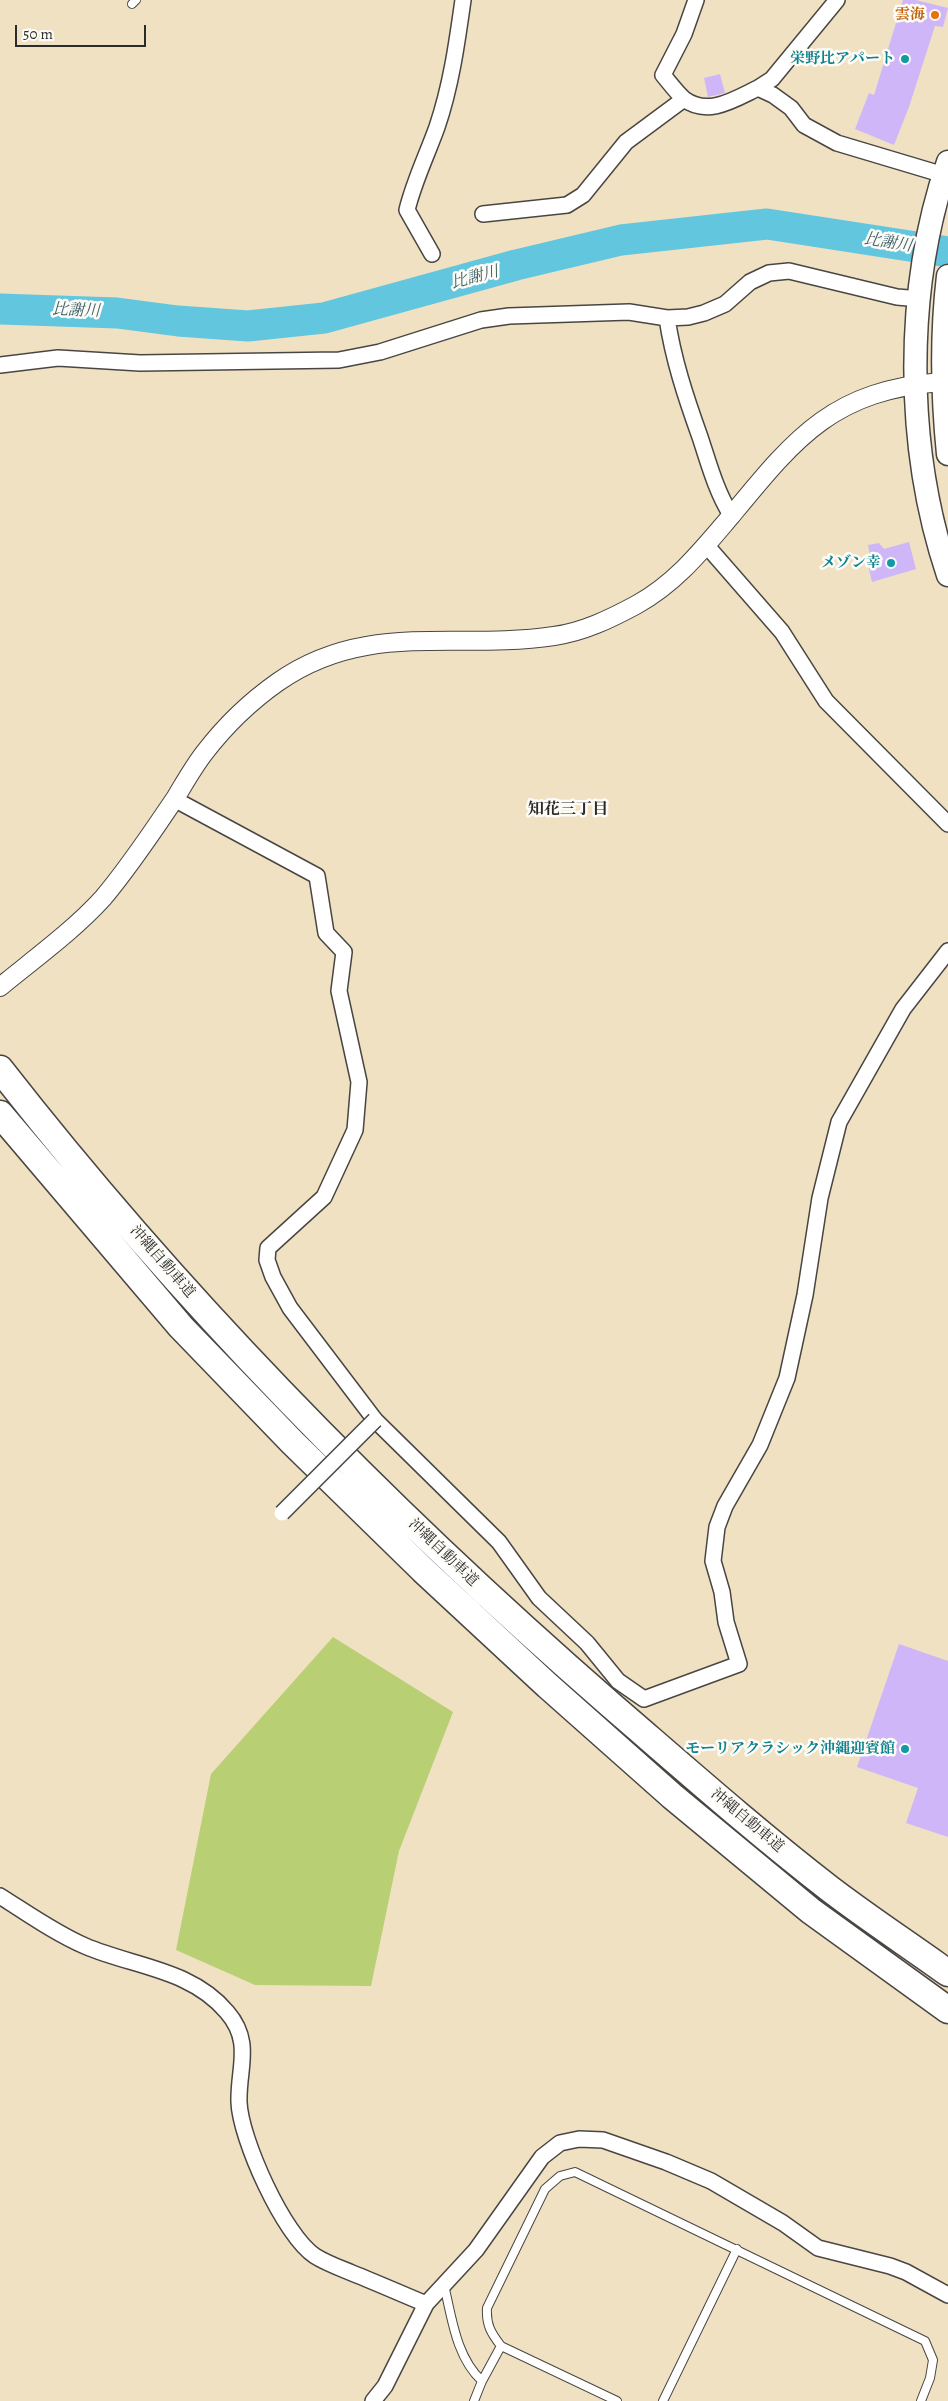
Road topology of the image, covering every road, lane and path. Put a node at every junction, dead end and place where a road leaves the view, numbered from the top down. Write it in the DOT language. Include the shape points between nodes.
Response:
graph roads {
  1 [pos="463,0"];
  2 [pos="696,0"];
  3 [pos="837,0"];
  4 [pos="758,88"];
  5 [pos="684,99"];
  6 [pos="946,169"];
  7 [pos="483,214"];
  8 [pos="432,254"];
  9 [pos="947,288"];
  10 [pos="920,293"];
  11 [pos="667,318"];
  12 [pos="0,365"];
  13 [pos="942,382"];
  14 [pos="916,384"];
  15 [pos="948,454"];
  16 [pos="731,515"];
  17 [pos="707,546"];
  18 [pos="948,575"];
  19 [pos="174,799"];
  20 [pos="948,824"];
  21 [pos="948,951"];
  22 [pos="0,987"];
  23 [pos="0,1069"];
  24 [pos="0,1114"];
  25 [pos="375,1420"];
  26 [pos="282,1513"];
  27 [pos="0,1896"];
  28 [pos="948,1973"];
  29 [pos="948,2010"];
  30 [pos="737,2249"];
  31 [pos="444,2285"];
  32 [pos="948,2295"];
  33 [pos="426,2304"];
  34 [pos="501,2346"];
  35 [pos="482,2381"];
  36 [pos="373,2401"];
  37 [pos="474,2401"];
  38 [pos="618,2401"];
  39 [pos="663,2401"];
  40 [pos="920,2401"];
  1 -- 8 [label="street" via="452,73 407,210"];
  2 -- 5 [label="street" via="684,34 663,75"];
  3 -- 4 [label="street" via="772,78"];
  4 -- 5 [label="street" via="722,105 704,108"];
  4 -- 6 [label="street" via="791,108 804,125 837,143"];
  5 -- 7 [label="street" via="626,142 583,195 566,205"];
  6 -- 10 [label="main road" via="932,219"];
  9 -- 13 [label="main road"];
  10 -- 11 [label="street" via="897,297 789,271 769,273 750,282 725,304 704,313"];
  10 -- 14 [label="main road"];
  11 -- 12 [label="street" via="629,312 509,316 481,320 380,352 339,360 140,363 58,358"];
  11 -- 16 [label="street" via="684,389 720,497"];
  13 -- 14 [label="street"];
  13 -- 15 [label="main road"];
  14 -- 16 [label="street" via="856,401 819,422 799,438"];
  14 -- 18 [label="main road" via="925,481"];
  16 -- 17 [label="street"];
  17 -- 19 [label="street" via="678,576 639,604 596,625 556,636 510,640 396,641 353,647 318,659 278,682 241,713 204,752"];
  17 -- 20 [label="street" via="782,632 826,701"];
  19 -- 22 [label="street" via="102,899"];
  19 -- 25 [label="street" via="317,876 326,933 344,952 339,991 359,1082 355,1130 324,1197 268,1248 267,1260 290,1308"];
  21 -- 25 [label="street" via="903,1009 839,1122 820,1198 805,1296 787,1378 760,1445 716,1527 713,1561 739,1664 644,1699 618,1681 587,1643 539,1598 499,1542"];
  23 -- 28 [label="highway, 沖縄自動車道" via="200,1306 442,1553 579,1676 822,1883"];
  24 -- 29 [label="highway, 沖縄自動車道" via="181,1327 423,1570 687,1808 811,1911"];
  25 -- 26 [label="street, bridge"];
  27 -- 33 [label="street" via="84,1946 179,1977 215,1999 239,2028 243,2044 241,2123 247,2144 287,2223 312,2255"];
  30 -- 34 [label="lane" via="575,2172 560,2176 545,2189 487,2308 489,2331"];
  30 -- 39 [label="lane"];
  30 -- 40 [label="lane" via="925,2341 933,2360 930,2378"];
  31 -- 32 [label="street" via="476,2250 542,2157 560,2143 579,2139 603,2140 711,2181 783,2223 818,2248 890,2266"];
  31 -- 33 [label="street"];
  31 -- 35 [label="lane" via="461,2349"];
  33 -- 36 [label="street" via="385,2386"];
  34 -- 35 [label="lane"];
  34 -- 38 [label="lane"];
  35 -- 37 [label="lane"];
}
